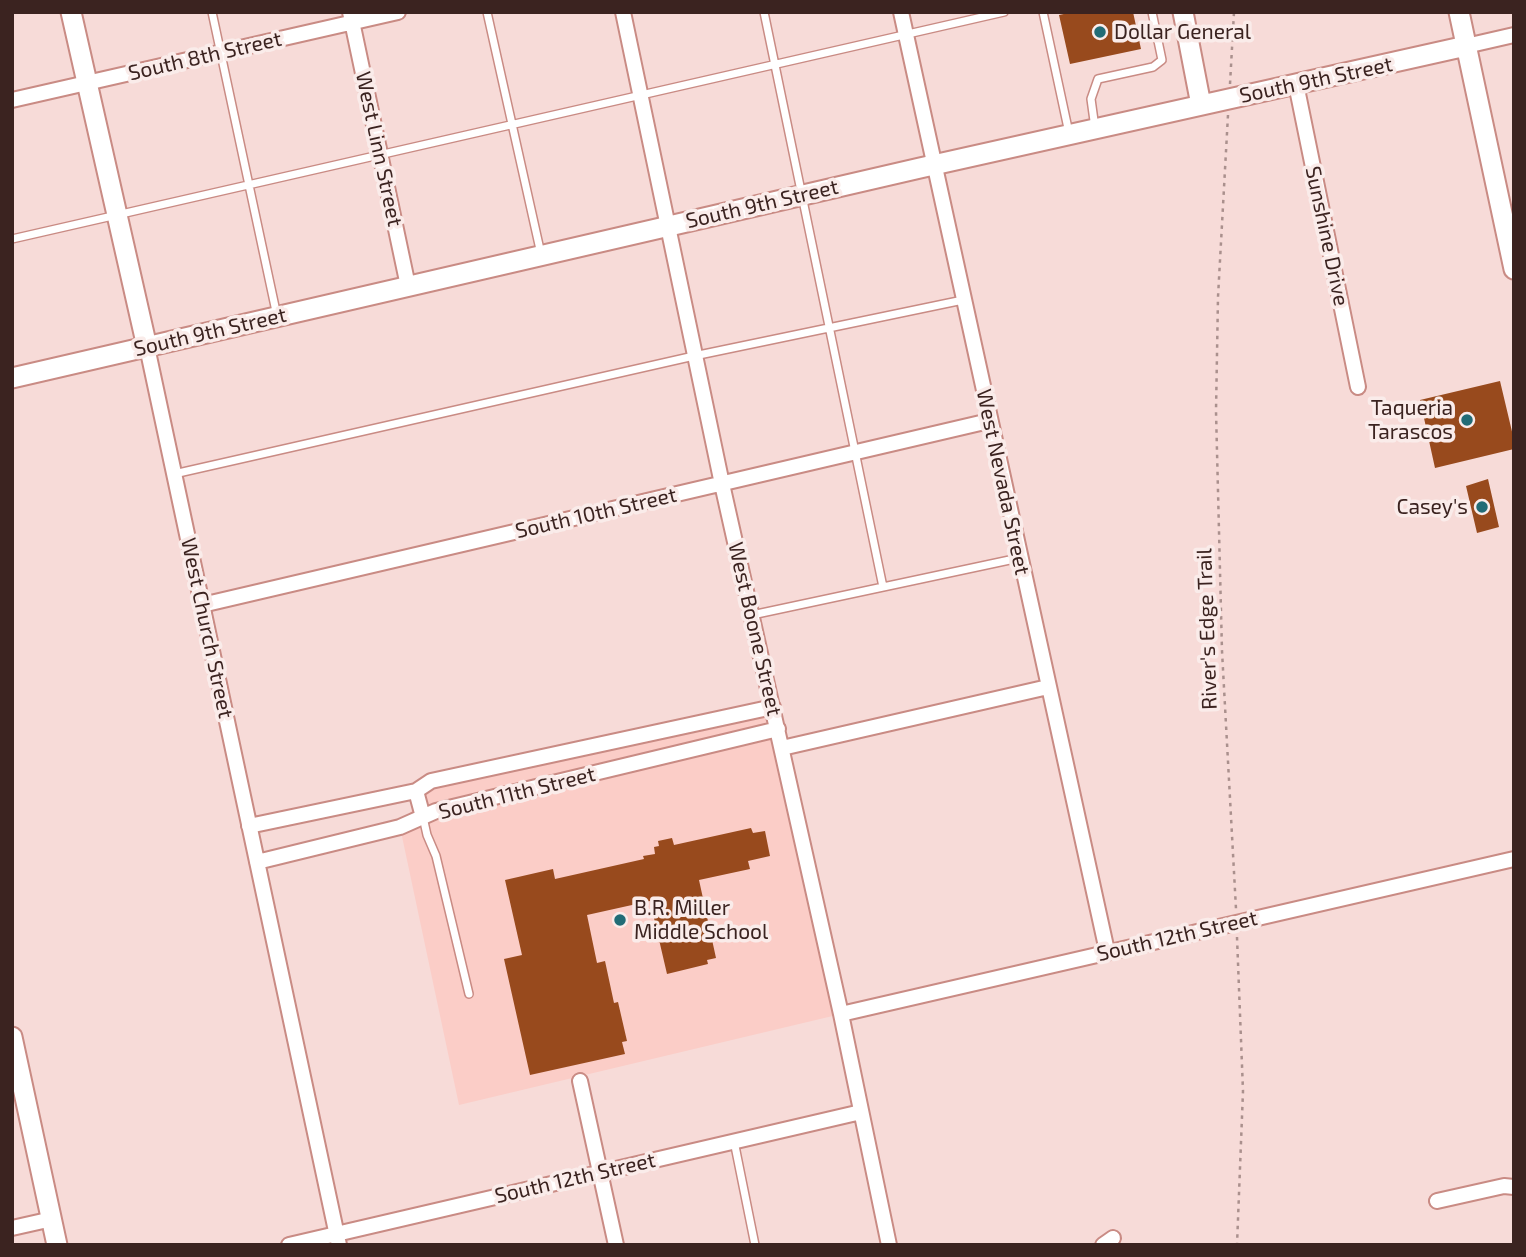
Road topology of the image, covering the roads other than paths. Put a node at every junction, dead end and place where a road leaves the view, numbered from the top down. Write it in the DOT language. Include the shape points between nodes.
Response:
graph roads {
  1 [pos="71,12"];
  2 [pos="212,12"];
  3 [pos="398,12"];
  4 [pos="487,12"];
  5 [pos="623,12"];
  6 [pos="764,12"];
  7 [pos="901,12"];
  8 [pos="1004,12"];
  9 [pos="1043,12"];
  10 [pos="1152,12"];
  11 [pos="1183,12"];
  12 [pos="1459,12"];
  13 [pos="351,18"];
  14 [pos="906,35"];
  15 [pos="1514,35"];
  16 [pos="1466,46"];
  17 [pos="221,52"];
  18 [pos="775,65"];
  19 [pos="86,83"];
  20 [pos="1296,84"];
  21 [pos="640,96"];
  22 [pos="12,100"];
  23 [pos="1201,105"];
  24 [pos="512,125"];
  25 [pos="1095,128"];
  26 [pos="1069,134"];
  27 [pos="380,155"];
  28 [pos="934,164"];
  29 [pos="249,185"];
  30 [pos="803,195"];
  31 [pos="117,215"];
  32 [pos="667,226"];
  33 [pos="12,239"];
  34 [pos="541,255"];
  35 [pos="1514,269"];
  36 [pos="408,286"];
  37 [pos="963,300"];
  38 [pos="277,316"];
  39 [pos="830,327"];
  40 [pos="147,347"];
  41 [pos="694,356"];
  42 [pos="13,376"];
  43 [pos="1358,387"];
  44 [pos="989,421"];
  45 [pos="856,452"];
  46 [pos="174,474"];
  47 [pos="722,484"];
  48 [pos="1019,558"];
  49 [pos="883,587"];
  50 [pos="202,605"];
  51 [pos="752,615"];
  52 [pos="1048,687"];
  53 [pos="773,707"];
  54 [pos="778,729"];
  55 [pos="782,748"];
  56 [pos="416,791"];
  57 [pos="423,817"];
  58 [pos="250,826"];
  59 [pos="1514,859"];
  60 [pos="257,862"];
  61 [pos="1107,951"];
  62 [pos="469,994"];
  63 [pos="841,1014"];
  64 [pos="12,1037"];
  65 [pos="580,1081"];
  66 [pos="19,1103"];
  67 [pos="861,1112"];
  68 [pos="734,1141"];
  69 [pos="600,1172"];
  70 [pos="1514,1187"];
  71 [pos="1437,1201"];
  72 [pos="52,1219"];
  73 [pos="12,1228"];
  74 [pos="338,1239"];
  75 [pos="57,1245"];
  76 [pos="289,1245"];
  77 [pos="616,1245"];
  78 [pos="755,1245"];
  79 [pos="889,1245"];
  1 -- 19 [label="main road, West Church Street"];
  2 -- 17 [label="lane"];
  3 -- 13 [label="street, South 8th Street"];
  4 -- 24 [label="lane"];
  5 -- 21 [label="street, West Boone Street"];
  6 -- 18 [label="lane"];
  7 -- 14 [label="street, West Nevada Street"];
  8 -- 14 [label="lane"];
  9 -- 26 [label="lane"];
  10 -- 25 [label="lane" via="1162,60 1153,67 1098,79 1091,99"];
  11 -- 23 [label="main road"];
  12 -- 16 [label="main road"];
  13 -- 17 [label="street, South 8th Street"];
  13 -- 27 [label="street, West Linn Street"];
  14 -- 18 [label="lane"];
  14 -- 28 [label="street, West Nevada Street"];
  15 -- 16 [label="street, South 9th Street"];
  16 -- 20 [label="main road, South 9th Street"];
  16 -- 35 [label="main road"];
  17 -- 19 [label="street, South 8th Street"];
  17 -- 29 [label="lane"];
  18 -- 21 [label="lane"];
  18 -- 30 [label="lane"];
  19 -- 22 [label="street, South 8th Street"];
  19 -- 31 [label="main road, West Church Street"];
  20 -- 23 [label="main road, South 9th Street"];
  20 -- 43 [label="street, Sunshine Drive"];
  21 -- 24 [label="lane"];
  21 -- 32 [label="street, West Boone Street"];
  23 -- 25 [label="main road, South 9th Street"];
  24 -- 27 [label="lane"];
  24 -- 34 [label="lane"];
  25 -- 26 [label="main road, South 9th Street"];
  26 -- 28 [label="main road, South 9th Street"];
  27 -- 29 [label="lane"];
  27 -- 36 [label="street, West Linn Street"];
  28 -- 30 [label="main road, South 9th Street"];
  28 -- 37 [label="street, West Nevada Street"];
  29 -- 31 [label="lane"];
  29 -- 38 [label="lane"];
  30 -- 32 [label="main road, South 9th Street"];
  30 -- 39 [label="lane"];
  31 -- 33 [label="lane"];
  31 -- 40 [label="main road, West Church Street"];
  32 -- 34 [label="main road, South 9th Street"];
  32 -- 41 [label="street, West Boone Street"];
  34 -- 36 [label="main road, South 9th Street"];
  36 -- 38 [label="main road, South 9th Street"];
  37 -- 39 [label="lane"];
  37 -- 44 [label="street, West Nevada Street"];
  38 -- 40 [label="main road, South 9th Street"];
  39 -- 41 [label="lane"];
  39 -- 45 [label="lane"];
  40 -- 42 [label="main road, South 9th Street"];
  40 -- 46 [label="street, West Church Street"];
  41 -- 46 [label="lane"];
  41 -- 47 [label="street, West Boone Street"];
  44 -- 45 [label="street, South 10th Street"];
  44 -- 48 [label="street, West Nevada Street"];
  45 -- 47 [label="street, South 10th Street"];
  45 -- 49 [label="lane"];
  46 -- 50 [label="street, West Church Street"];
  47 -- 50 [label="street, South 10th Street"];
  47 -- 51 [label="street, West Boone Street"];
  48 -- 49 [label="lane"];
  48 -- 52 [label="street, West Nevada Street"];
  49 -- 51 [label="lane"];
  50 -- 58 [label="street, West Church Street"];
  51 -- 53 [label="street, West Boone Street"];
  52 -- 55 [label="street"];
  52 -- 61 [label="street, West Nevada Street"];
  53 -- 54 [label="street, West Boone Street"];
  53 -- 56 [label="street, South 11th Street" via="431,782"];
  54 -- 55 [label="street, West Boone Street"];
  54 -- 57 [label="street, South 11th Street"];
  55 -- 63 [label="street, West Boone Street"];
  56 -- 57 [label="street"];
  56 -- 58 [label="street, South 11th Street"];
  57 -- 60 [label="street, South 11th Street" via="400,827"];
  57 -- 62 [label="lane"];
  58 -- 60 [label="street, West Church Street"];
  59 -- 61 [label="street, South 12th Street"];
  60 -- 74 [label="street, West Church Street"];
  61 -- 63 [label="street, South 12th Street"];
  63 -- 67 [label="street, West Boone Street"];
  64 -- 66 [label="main road"];
  65 -- 69 [label="street"];
  66 -- 72 [label="main road"];
  67 -- 68 [label="street, South 12th Street"];
  67 -- 79 [label="street, West Boone Street"];
  68 -- 69 [label="street, South 12th Street"];
  68 -- 78 [label="lane"];
  69 -- 74 [label="street, South 12th Street"];
  69 -- 77 [label="street"];
  70 -- 71 [label="street"];
  72 -- 73 [label="street"];
  72 -- 75 [label="main road"];
  74 -- 76 [label="street, South 12th Street"];
}
